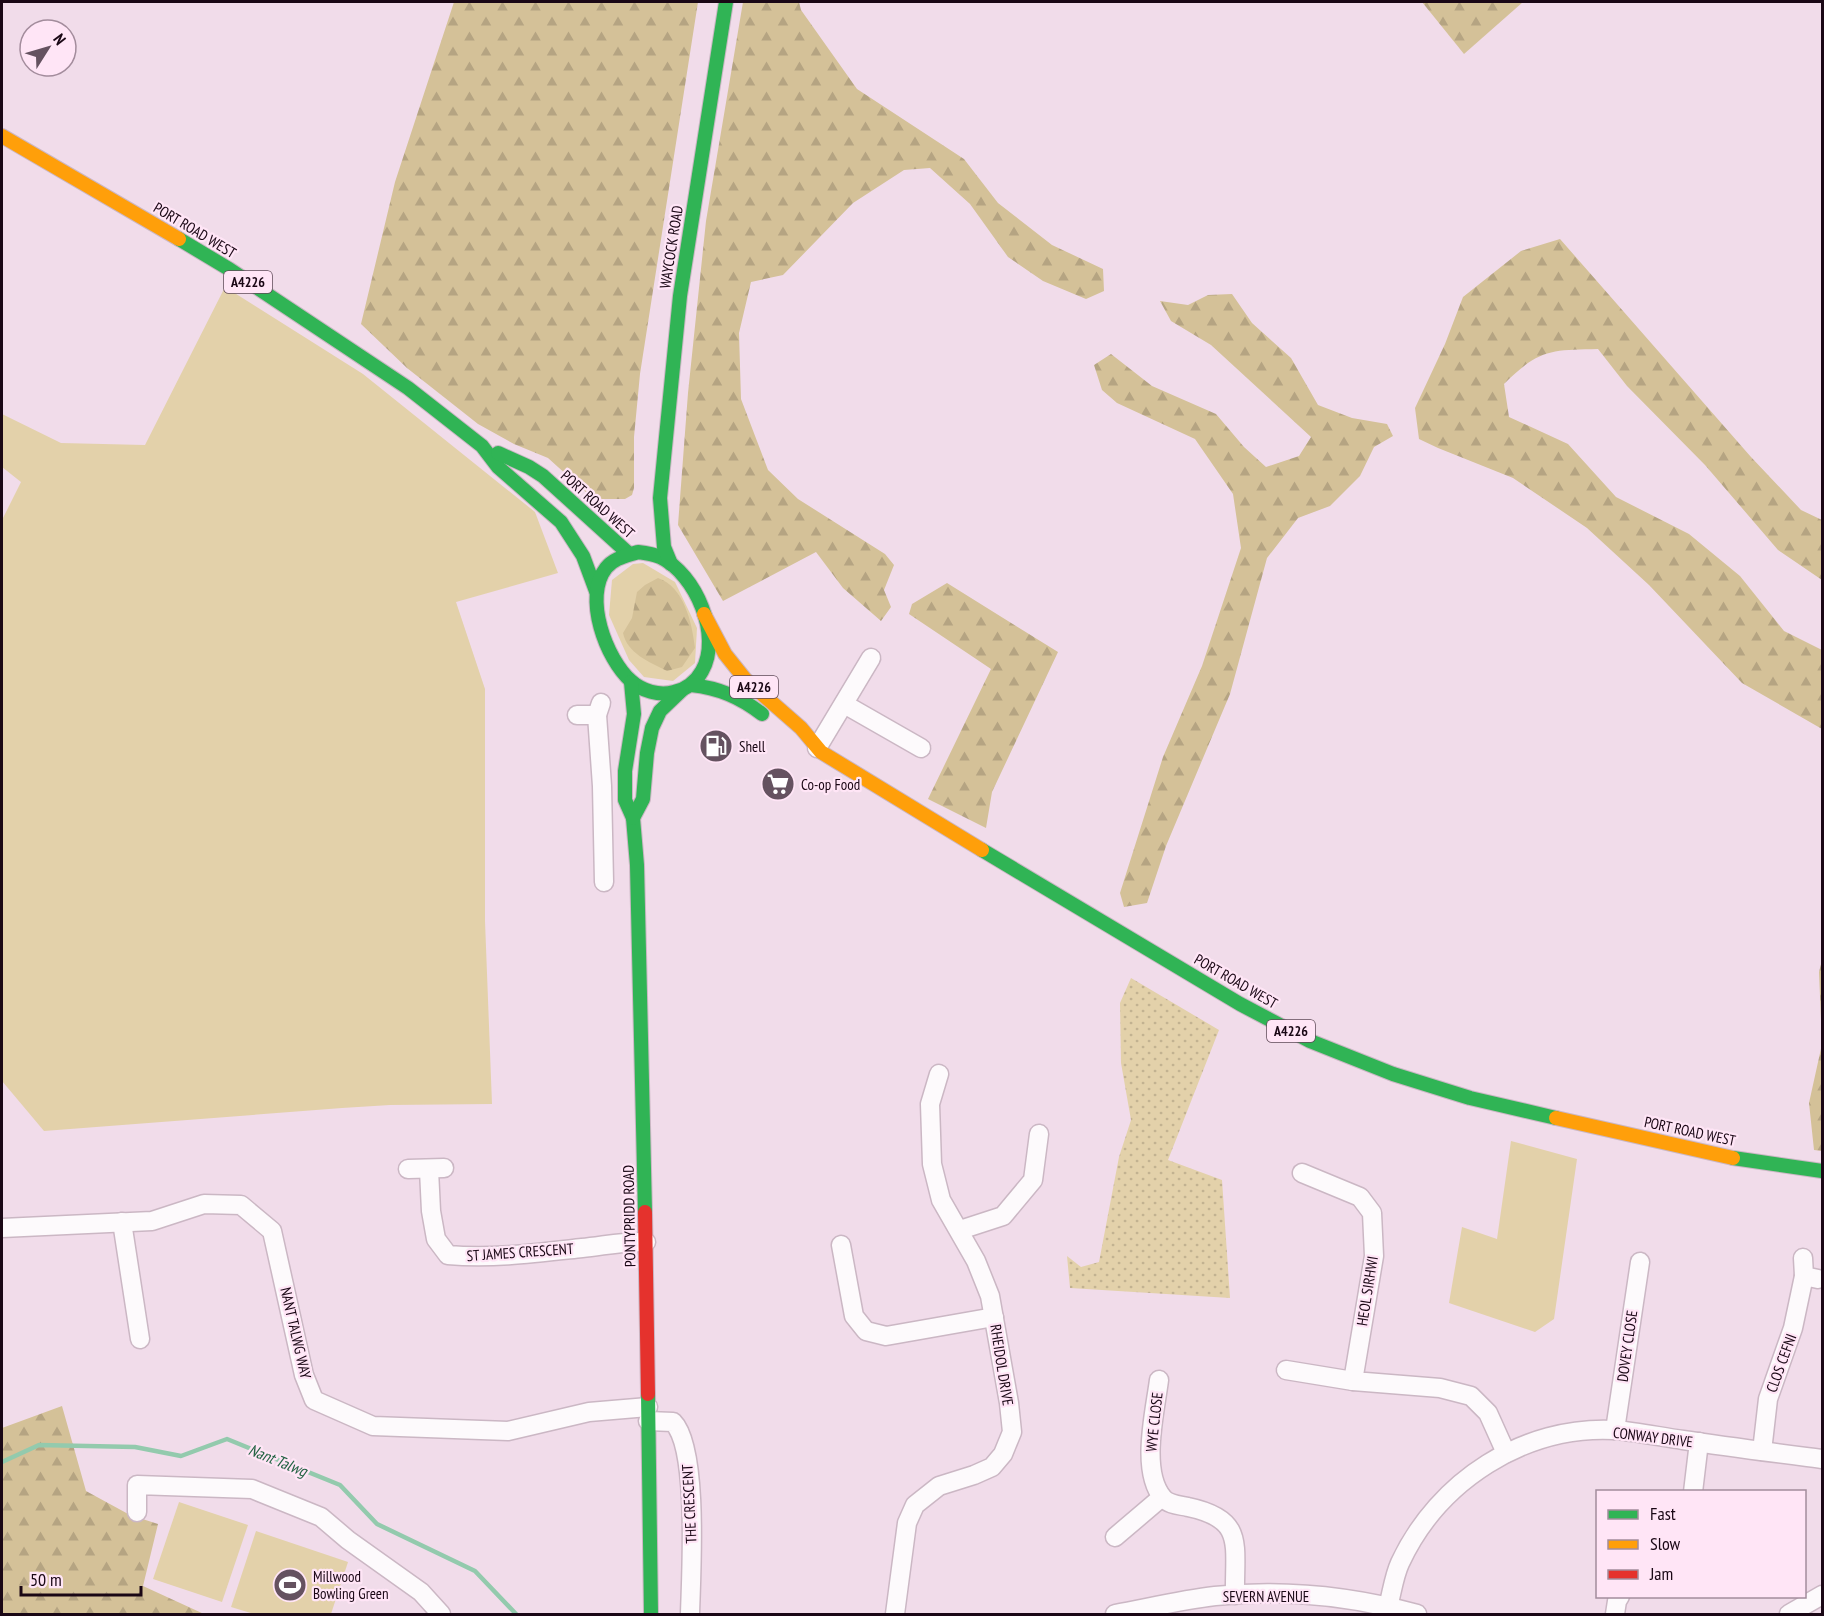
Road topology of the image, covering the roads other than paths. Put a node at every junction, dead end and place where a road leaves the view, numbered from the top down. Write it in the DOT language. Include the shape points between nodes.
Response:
graph roads {
  1 [pos="726,2"];
  2 [pos="2,136"];
  3 [pos="482,446"];
  4 [pos="660,498"];
  5 [pos="647,519"];
  6 [pos="639,537"];
  7 [pos="631,553"];
  8 [pos="671,564"];
  9 [pos="596,591"];
  10 [pos="704,614"];
  11 [pos="871,658"];
  12 [pos="631,682"];
  13 [pos="686,688"];
  14 [pos="844,704"];
  15 [pos="577,715"];
  16 [pos="817,748"];
  17 [pos="921,748"];
  18 [pos="633,818"];
  19 [pos="637,865"];
  20 [pos="939,1074"];
  21 [pos="1039,1134"];
  22 [pos="408,1170"];
  23 [pos="1822,1171"];
  24 [pos="1302,1173"];
  25 [pos="122,1222"];
  26 [pos="2,1228"];
  27 [pos="960,1230"];
  28 [pos="646,1242"];
  29 [pos="841,1245"];
  30 [pos="1640,1262"];
  31 [pos="1808,1271"];
  32 [pos="994,1317"];
  33 [pos="140,1340"];
  34 [pos="1286,1370"];
  35 [pos="1159,1380"];
  36 [pos="1353,1381"];
  37 [pos="648,1414"];
  38 [pos="1615,1430"];
  39 [pos="1699,1442"];
  40 [pos="1761,1451"];
  41 [pos="1506,1453"];
  42 [pos="1822,1460"];
  43 [pos="1693,1490"];
  44 [pos="1162,1497"];
  45 [pos="137,1512"];
  46 [pos="1115,1537"];
  47 [pos="1235,1595"];
  48 [pos="1822,1595"];
  49 [pos="1619,1598"];
  50 [pos="1388,1606"];
  51 [pos="1143,1612"];
  52 [pos="441,1614"];
  53 [pos="651,1614"];
  54 [pos="690,1614"];
  55 [pos="895,1614"];
  56 [pos="1115,1614"];
  57 [pos="1417,1614"];
  58 [pos="1615,1614"];
  59 [pos="1789,1614"];
  1 -- 4 [label="main road, WAYCOCK ROAD" via="680,296"];
  2 -- 3 [label="main road, PORT ROAD WEST / A4226" via="229,269 408,388"];
  3 -- 7 [label="main road, PORT ROAD WEST / A4226" via="543,476"];
  3 -- 9 [label="main road, PORT ROAD WEST / A4226" via="498,467 561,522 584,556"];
  4 -- 5 [label="main road, WAYCOCK ROAD"];
  4 -- 8 [label="main road, WAYCOCK ROAD" via="664,547"];
  6 -- 7 [label="main road"];
  7 -- 8 [label="main road" via="648,553"];
  7 -- 9 [label="main road" via="606,568"];
  8 -- 10 [label="main road" via="692,587"];
  9 -- 12 [label="main road" via="597,616 607,644"];
  10 -- 13 [label="main road" via="710,651 704,669"];
  10 -- 16 [label="main road, PORT ROAD WEST / A4226" via="725,654 745,679 801,728"];
  11 -- 14 [label="street"];
  12 -- 13 [label="main road" via="649,692 665,694"];
  12 -- 18 [label="main road, PONTYPRIDD ROAD" via="634,714 625,771 625,800"];
  13 -- 16 [label="main road, PORT ROAD WEST / A4226" via="718,689 733,694 793,738"];
  13 -- 18 [label="main road, PONTYPRIDD ROAD" via="660,711 652,728 643,800"];
  14 -- 16 [label="street"];
  14 -- 17 [label="street"];
  15 -- 19 [label="street" via="599,709 604,874"];
  16 -- 23 [label="main road, PORT ROAD WEST / A4226" via="1240,1004 1351,1059 1424,1085 1532,1112 1751,1162"];
  18 -- 19 [label="main road, PONTYPRIDD ROAD"];
  19 -- 28 [label="main road, PONTYPRIDD ROAD"];
  20 -- 27 [label="street, RHEIDOL DRIVE" via="930,1104 932,1164 940,1200"];
  21 -- 27 [label="street" via="1032,1180 1003,1216"];
  22 -- 28 [label="street, ST JAMES CRESCENT" via="437,1169 431,1211 436,1239 448,1255 474,1257"];
  24 -- 36 [label="street, HEOL SIRHWI" via="1360,1197 1372,1213 1374,1256"];
  25 -- 26 [label="street, NANT TALWG WAY"];
  25 -- 33 [label="street"];
  25 -- 37 [label="street, NANT TALWG WAY" via="152,1221 204,1204 241,1205 272,1231 304,1375 314,1400 373,1426 508,1431 589,1412"];
  27 -- 32 [label="street, RHEIDOL DRIVE" via="990,1296"];
  28 -- 37 [label="main road, PONTYPRIDD ROAD"];
  29 -- 32 [label="street" via="854,1316 866,1331 886,1336"];
  30 -- 38 [label="street, DOVEY CLOSE"];
  31 -- 40 [label="street, CLOS CEFNI" via="1768,1399"];
  32 -- 55 [label="street, RHEIDOL DRIVE" via="1012,1432 1003,1454 992,1467 939,1486 915,1505 907,1523"];
  34 -- 36 [label="street"];
  35 -- 44 [label="street, WYE CLOSE" via="1150,1466"];
  36 -- 41 [label="street" via="1440,1388 1471,1396 1488,1413"];
  37 -- 53 [label="main road, PONTYPRIDD ROAD"];
  37 -- 54 [label="street, THE CRESCENT" via="673,1422 685,1446 691,1498"];
  38 -- 39 [label="street, CONWAY DRIVE"];
  38 -- 41 [label="street, CONWAY DRIVE" via="1574,1432"];
  39 -- 40 [label="street, CONWAY DRIVE"];
  39 -- 43 [label="street"];
  40 -- 42 [label="street, CONWAY DRIVE"];
  41 -- 50 [label="street, CONWAY DRIVE" via="1468,1476 1424,1521 1400,1564"];
  44 -- 46 [label="street"];
  44 -- 47 [label="street" via="1225,1520 1234,1536"];
  45 -- 52 [label="street" via="137,1485 252,1489 321,1517 422,1592"];
  47 -- 50 [label="street, SEVERN AVENUE" via="1297,1594"];
  47 -- 51 [label="street, SEVERN AVENUE" via="1190,1600"];
  48 -- 59 [label="street"];
  49 -- 58 [label="street"];
  50 -- 57 [label="street, SEVERN AVENUE"];
  51 -- 56 [label="street, SEVERN AVENUE"];
}
